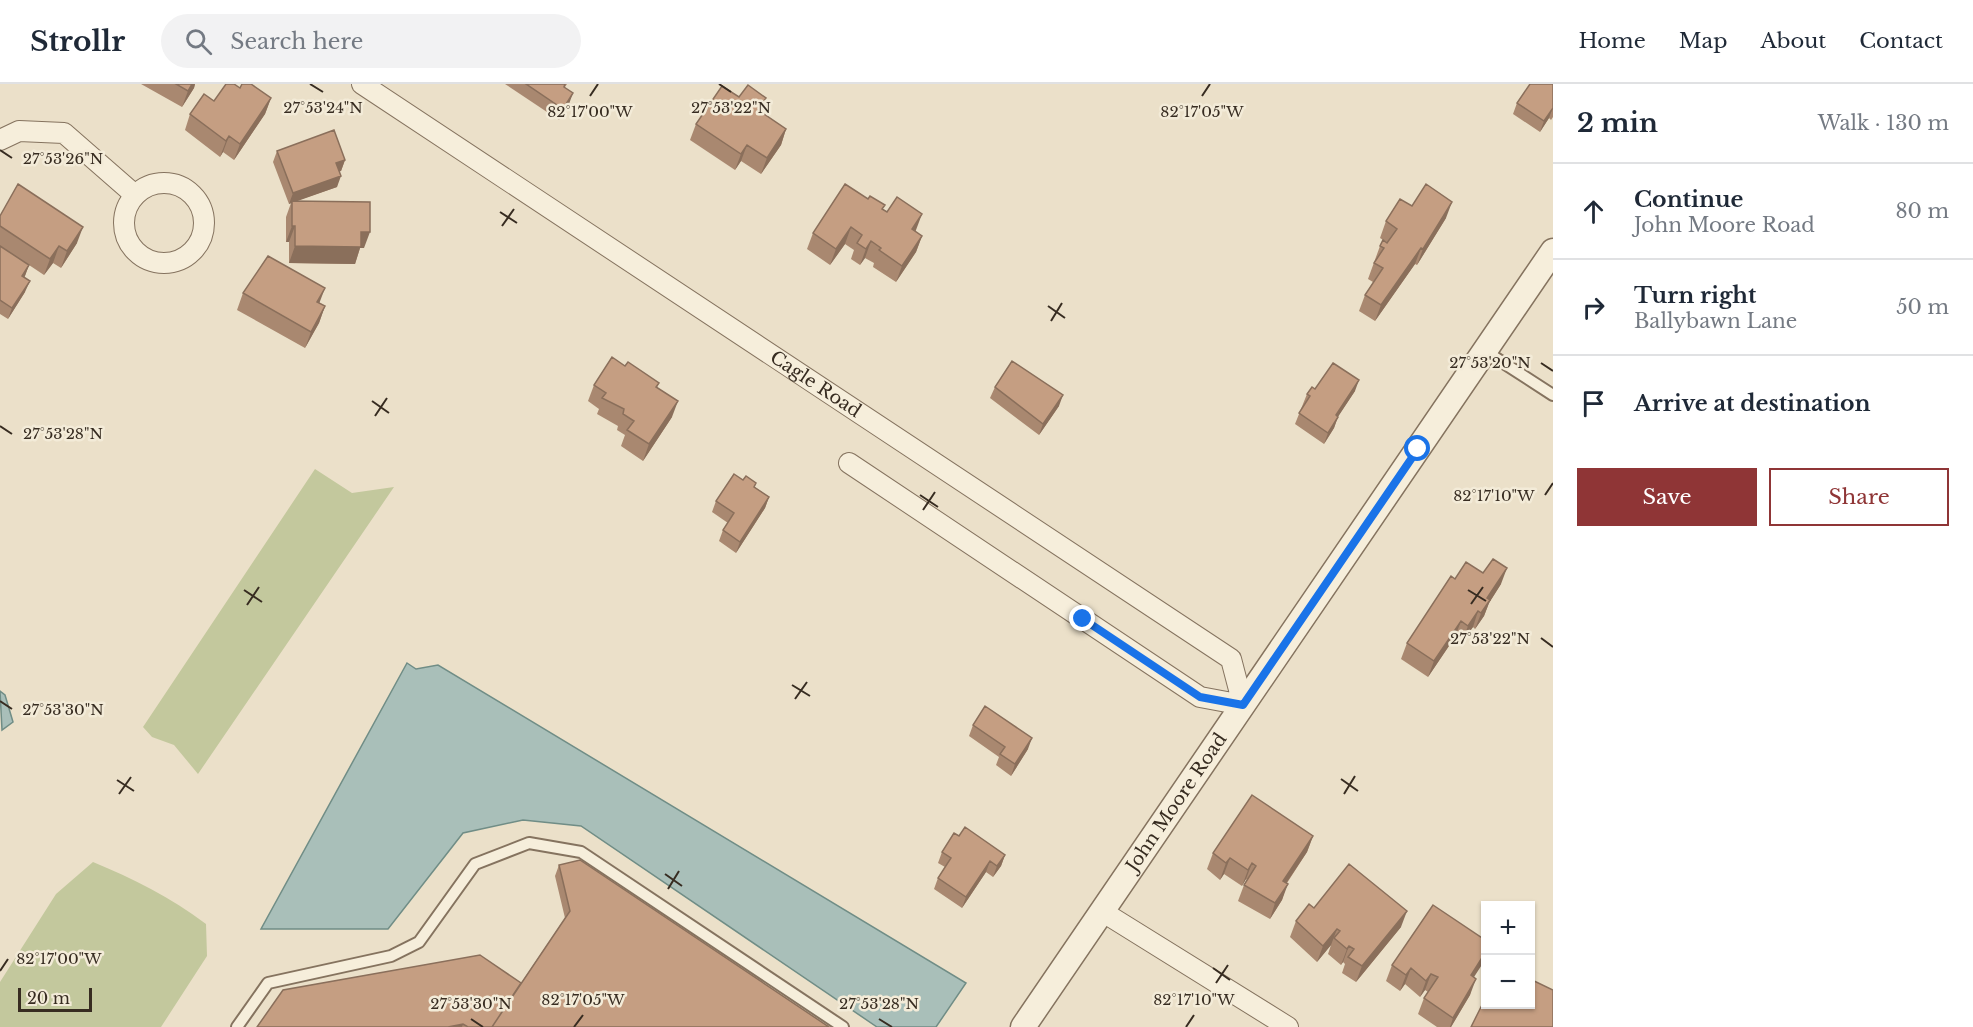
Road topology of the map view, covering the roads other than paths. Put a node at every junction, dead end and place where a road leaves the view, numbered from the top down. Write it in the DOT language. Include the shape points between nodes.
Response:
graph roads {
  1 [pos="362,84"];
  2 [pos="0,140"];
  3 [pos="135,195"];
  4 [pos="1553,251"];
  5 [pos="1485,351"];
  6 [pos="1553,395"];
  7 [pos="849,463"];
  8 [pos="1243,705"];
  9 [pos="1103,912"];
  10 [pos="237,1027"];
  11 [pos="843,1027"];
  12 [pos="1023,1027"];
  13 [pos="1288,1027"];
  1 -- 8 [label="street, Cagle Road" via="1231,659"];
  2 -- 3 [label="street" via="19,131 64,133"];
  3 -- 3 [label="street" via="127,206 124,225 129,243 149,260 175,262 187,257 197,247 205,222 196,196 172,183 146,186"];
  4 -- 5 [label="street, John Moore Road"];
  5 -- 6 [label="lane"];
  5 -- 8 [label="street, John Moore Road"];
  7 -- 8 [label="street" via="1200,697"];
  8 -- 9 [label="street, John Moore Road"];
  9 -- 12 [label="street, John Moore Road"];
  9 -- 13 [label="street"];
  10 -- 11 [label="lane" via="267,983 391,956 419,942 475,864 529,843 581,852"];
}
